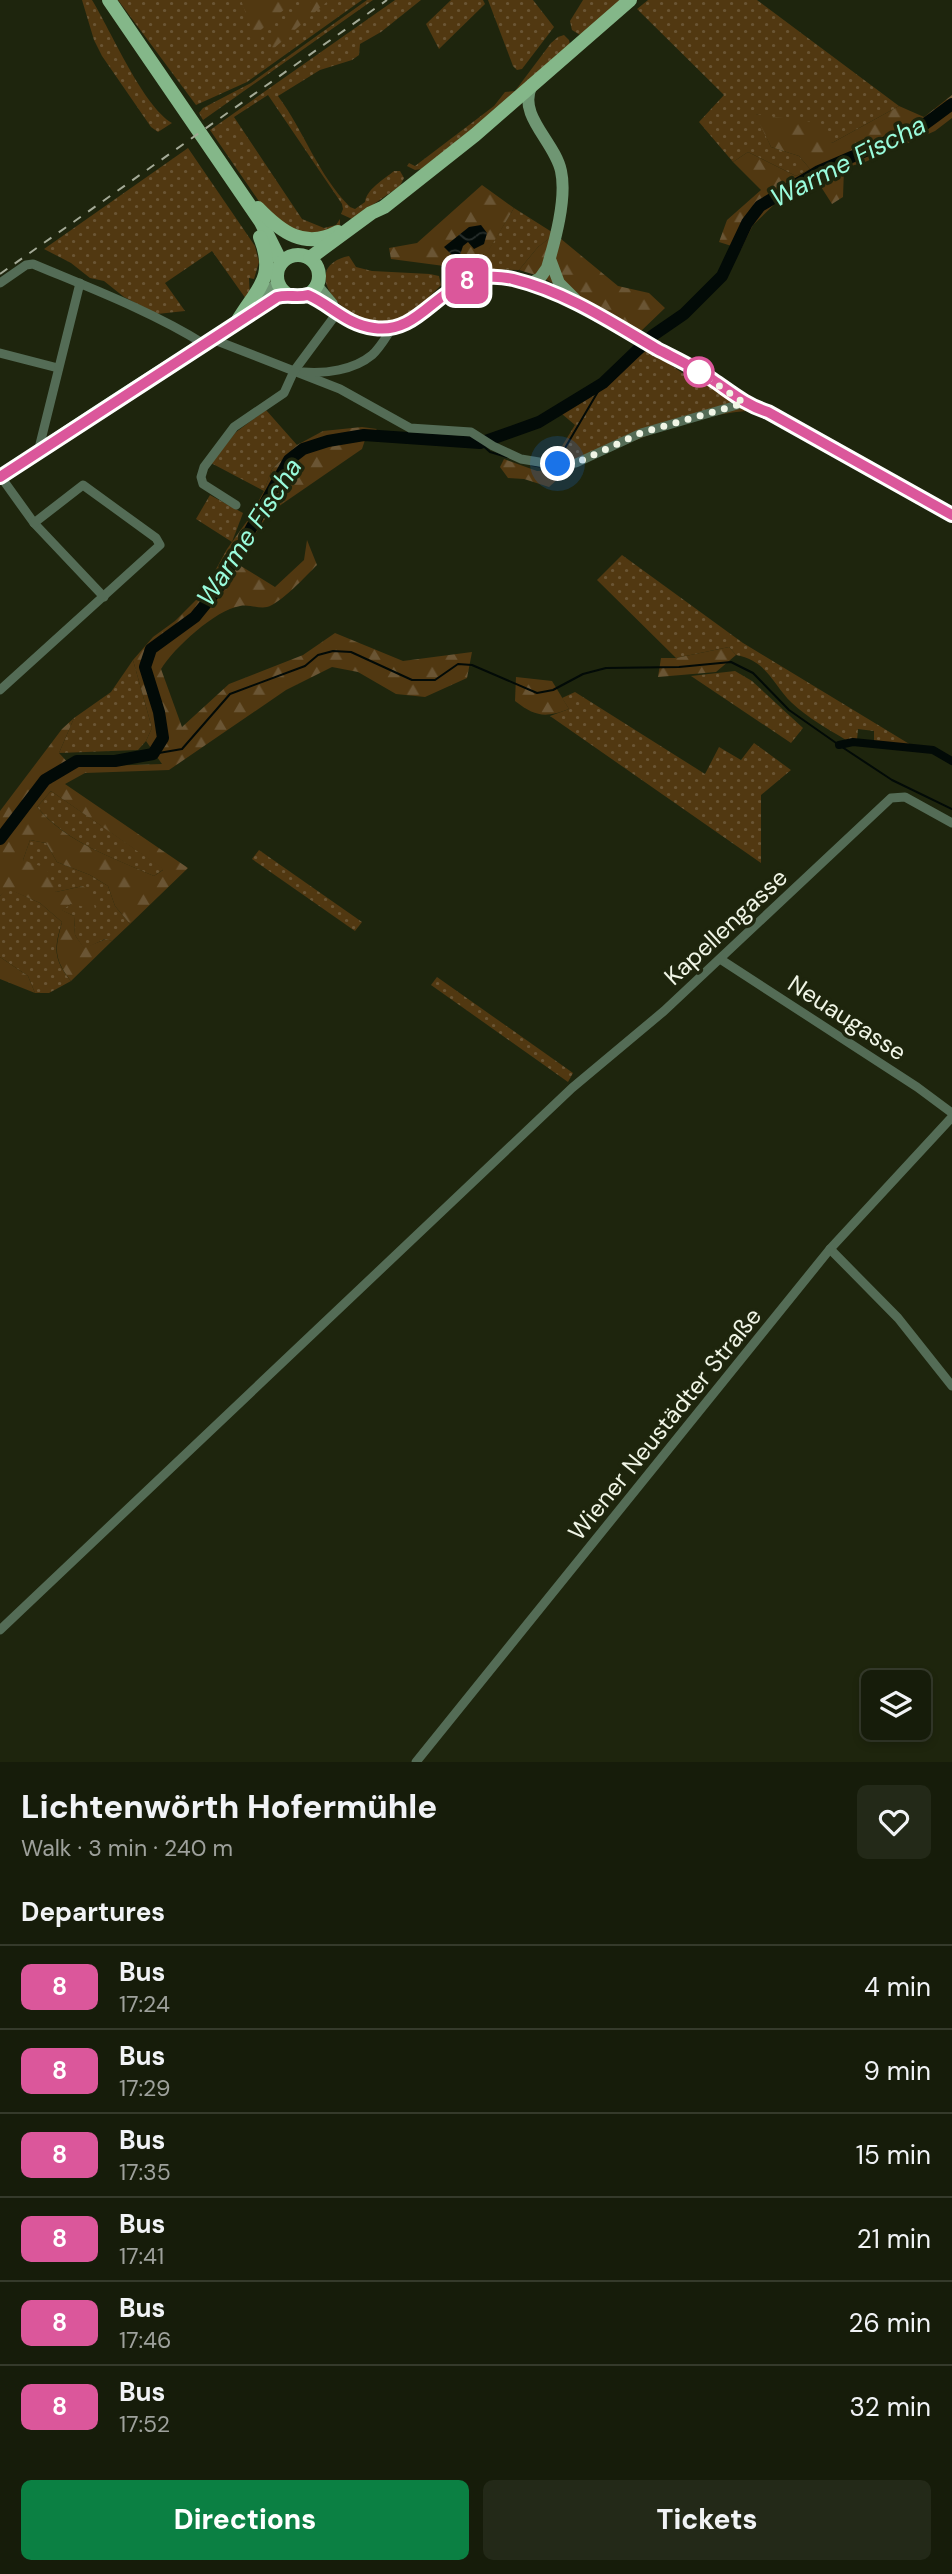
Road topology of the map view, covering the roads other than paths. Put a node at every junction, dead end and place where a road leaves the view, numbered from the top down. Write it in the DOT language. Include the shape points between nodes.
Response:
graph roads {
  1 [pos="109,0"];
  2 [pos="630,0"];
  3 [pos="531,87"];
  4 [pos="500,113"];
  5 [pos="530,114"];
  6 [pos="248,203"];
  7 [pos="384,206"];
  8 [pos="364,218"];
  9 [pos="550,258"];
  10 [pos="286,259"];
  11 [pos="314,264"];
  12 [pos="0,283"];
  13 [pos="80,283"];
  14 [pos="529,284"];
  15 [pos="283,289"];
  16 [pos="312,290"];
  17 [pos="579,303"];
  18 [pos="337,313"];
  19 [pos="237,323"];
  20 [pos="392,328"];
  21 [pos="204,340"];
  22 [pos="0,353"];
  23 [pos="58,368"];
  24 [pos="294,371"];
  25 [pos="744,403"];
  26 [pos="42,449"];
  27 [pos="0,477"];
  28 [pos="236,505"];
  29 [pos="952,515"];
  30 [pos="34,523"];
  31 [pos="104,597"];
  32 [pos="0,690"];
  33 [pos="952,823"];
  34 [pos="720,958"];
  35 [pos="952,1115"];
  36 [pos="830,1249"];
  37 [pos="952,1386"];
  38 [pos="0,1630"];
  39 [pos="416,1762"];
  1 -- 6 [label="main road"];
  2 -- 3 [label="main road"];
  3 -- 4 [label="main road"];
  3 -- 5 [label="main road" via="527,97"];
  4 -- 5 [label="main road" via="517,108"];
  4 -- 7 [label="main road"];
  5 -- 9 [label="main road" via="552,146 562,172 562,198"];
  6 -- 8 [label="main road" via="279,229 303,238 326,238"];
  6 -- 10 [label="main road"];
  6 -- 19 [label="main road" via="248,217 266,251 267,268 257,295"];
  7 -- 8 [label="main road"];
  7 -- 11 [label="main road"];
  8 -- 11 [label="main road"];
  9 -- 14 [label="main road" via="544,273"];
  9 -- 17 [label="main road" via="559,282"];
  10 -- 11 [label="main road" via="304,255"];
  10 -- 15 [label="main road" via="277,272"];
  11 -- 16 [label="main road"];
  12 -- 13 [label="street" via="33,264"];
  13 -- 21 [label="street"];
  13 -- 23 [label="street"];
  14 -- 17 [label="main road"];
  14 -- 20 [label="main road" via="497,277 469,280 454,286 407,323"];
  15 -- 16 [label="main road" via="301,297"];
  15 -- 19 [label="main road"];
  16 -- 18 [label="main road"];
  17 -- 25 [label="main road" via="713,380"];
  18 -- 20 [label="main road" via="361,326"];
  18 -- 24 [label="street"];
  19 -- 21 [label="main road"];
  20 -- 24 [label="street" via="371,355 354,365 332,371"];
  21 -- 24 [label="street"];
  21 -- 26 [label="main road"];
  22 -- 23 [label="street"];
  23 -- 26 [label="street"];
  24 -- 25 [label="street" via="340,389 410,428 471,432 521,459 555,464 576,463 641,433"];
  24 -- 28 [label="street" via="284,393 234,427 204,467 202,484"];
  25 -- 29 [label="main road"];
  26 -- 27 [label="main road"];
  27 -- 30 [label="street"];
  30 -- 31 [label="street"];
  30 -- 31 [label="street" via="83,485 156,538 160,545"];
  31 -- 32 [label="street"];
  33 -- 34 [label="street, Kapellengasse" via="905,797 891,798"];
  34 -- 35 [label="street, Neuaugasse" via="917,1087"];
  34 -- 38 [label="street, Kapellengasse" via="664,1012 572,1088"];
  35 -- 36 [label="street, Wiener Neustädter Straße"];
  36 -- 37 [label="street" via="898,1318"];
  36 -- 39 [label="street, Wiener Neustädter Straße"];
}
